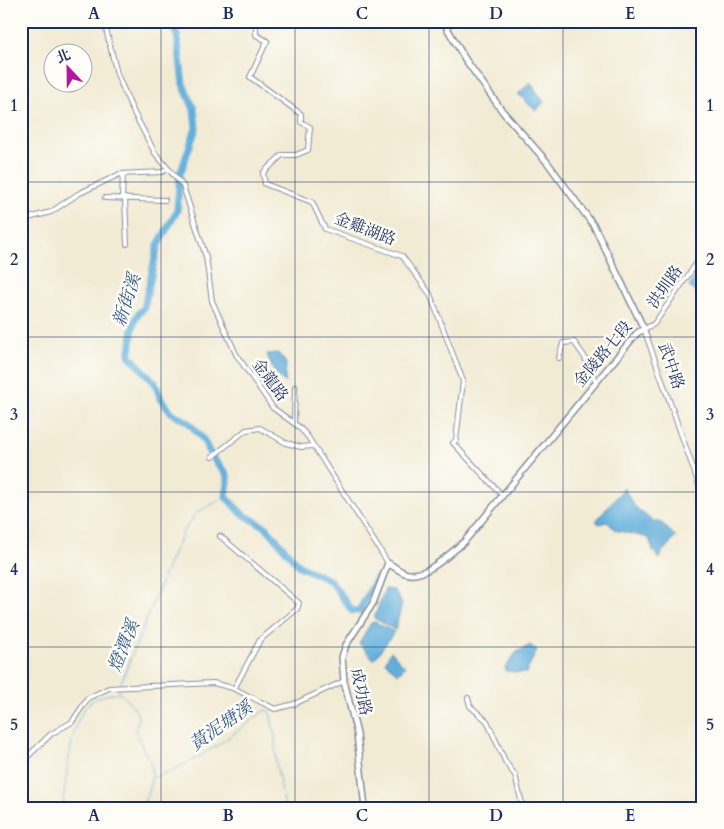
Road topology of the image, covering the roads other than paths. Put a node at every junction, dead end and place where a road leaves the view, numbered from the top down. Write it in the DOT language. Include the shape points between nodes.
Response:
graph roads {
  1 [pos="104,21"];
  2 [pos="256,21"];
  3 [pos="443,21"];
  4 [pos="168,169"];
  5 [pos="123,174"];
  6 [pos="105,198"];
  7 [pos="124,198"];
  8 [pos="165,200"];
  9 [pos="21,220"];
  10 [pos="127,244"];
  11 [pos="703,254"];
  12 [pos="644,329"];
  13 [pos="559,358"];
  14 [pos="596,382"];
  15 [pos="295,387"];
  16 [pos="294,423"];
  17 [pos="313,446"];
  18 [pos="212,457"];
  19 [pos="502,495"];
  20 [pos="703,496"];
  21 [pos="220,536"];
  22 [pos="388,563"];
  23 [pos="344,681"];
  24 [pos="234,689"];
  25 [pos="468,698"];
  26 [pos="21,763"];
  27 [pos="703,803"];
  28 [pos="271,808"];
  29 [pos="283,808"];
  30 [pos="365,808"];
  31 [pos="523,808"];
  32 [pos="689,808"];
  1 -- 4 [label="street" via="124,92 155,153"];
  2 -- 19 [label="street, 金雞湖路" via="256,35 267,41 250,77 301,114 301,122 310,127 308,150 296,155 282,155 263,173 265,184 312,202 325,229 402,256 430,294 463,381 453,443"];
  3 -- 12 [label="street, 金陵路七段" via="465,60 503,112 547,162 594,226"];
  4 -- 5 [label="street"];
  4 -- 16 [label="street, 金龍路" via="182,186 206,257 212,300 236,354 273,408"];
  5 -- 7 [label="street"];
  5 -- 9 [label="street" via="78,194 51,212"];
  6 -- 7 [label="street"];
  7 -- 8 [label="street"];
  7 -- 10 [label="street"];
  11 -- 12 [label="street, 洪圳路" via="654,324"];
  12 -- 14 [label="street, 金陵路七段" via="637,333"];
  12 -- 20 [label="street, 武中路"];
  13 -- 14 [label="street" via="563,343 574,342"];
  14 -- 19 [label="street, 金陵路七段"];
  15 -- 16 [label="street"];
  16 -- 17 [label="street, 金龍路"];
  17 -- 18 [label="street" via="286,443 260,428 246,430"];
  17 -- 22 [label="street, 金龍路"];
  19 -- 22 [label="street, 金陵路七段" via="464,542 429,568 406,574"];
  21 -- 24 [label="street" via="296,597 299,603 260,640"];
  22 -- 23 [label="street, 成功路" via="372,604 343,651"];
  23 -- 24 [label="street" via="284,708 270,707"];
  23 -- 30 [label="street, 成功路" via="357,734"];
  24 -- 26 [label="street" via="205,683 109,688 88,698 72,722 51,734"];
  25 -- 31 [label="street" via="470,706 487,721 506,763 516,775"];
  27 -- 32 [label="street"];
  28 -- 29 [label="street" via="280,804"];
}
